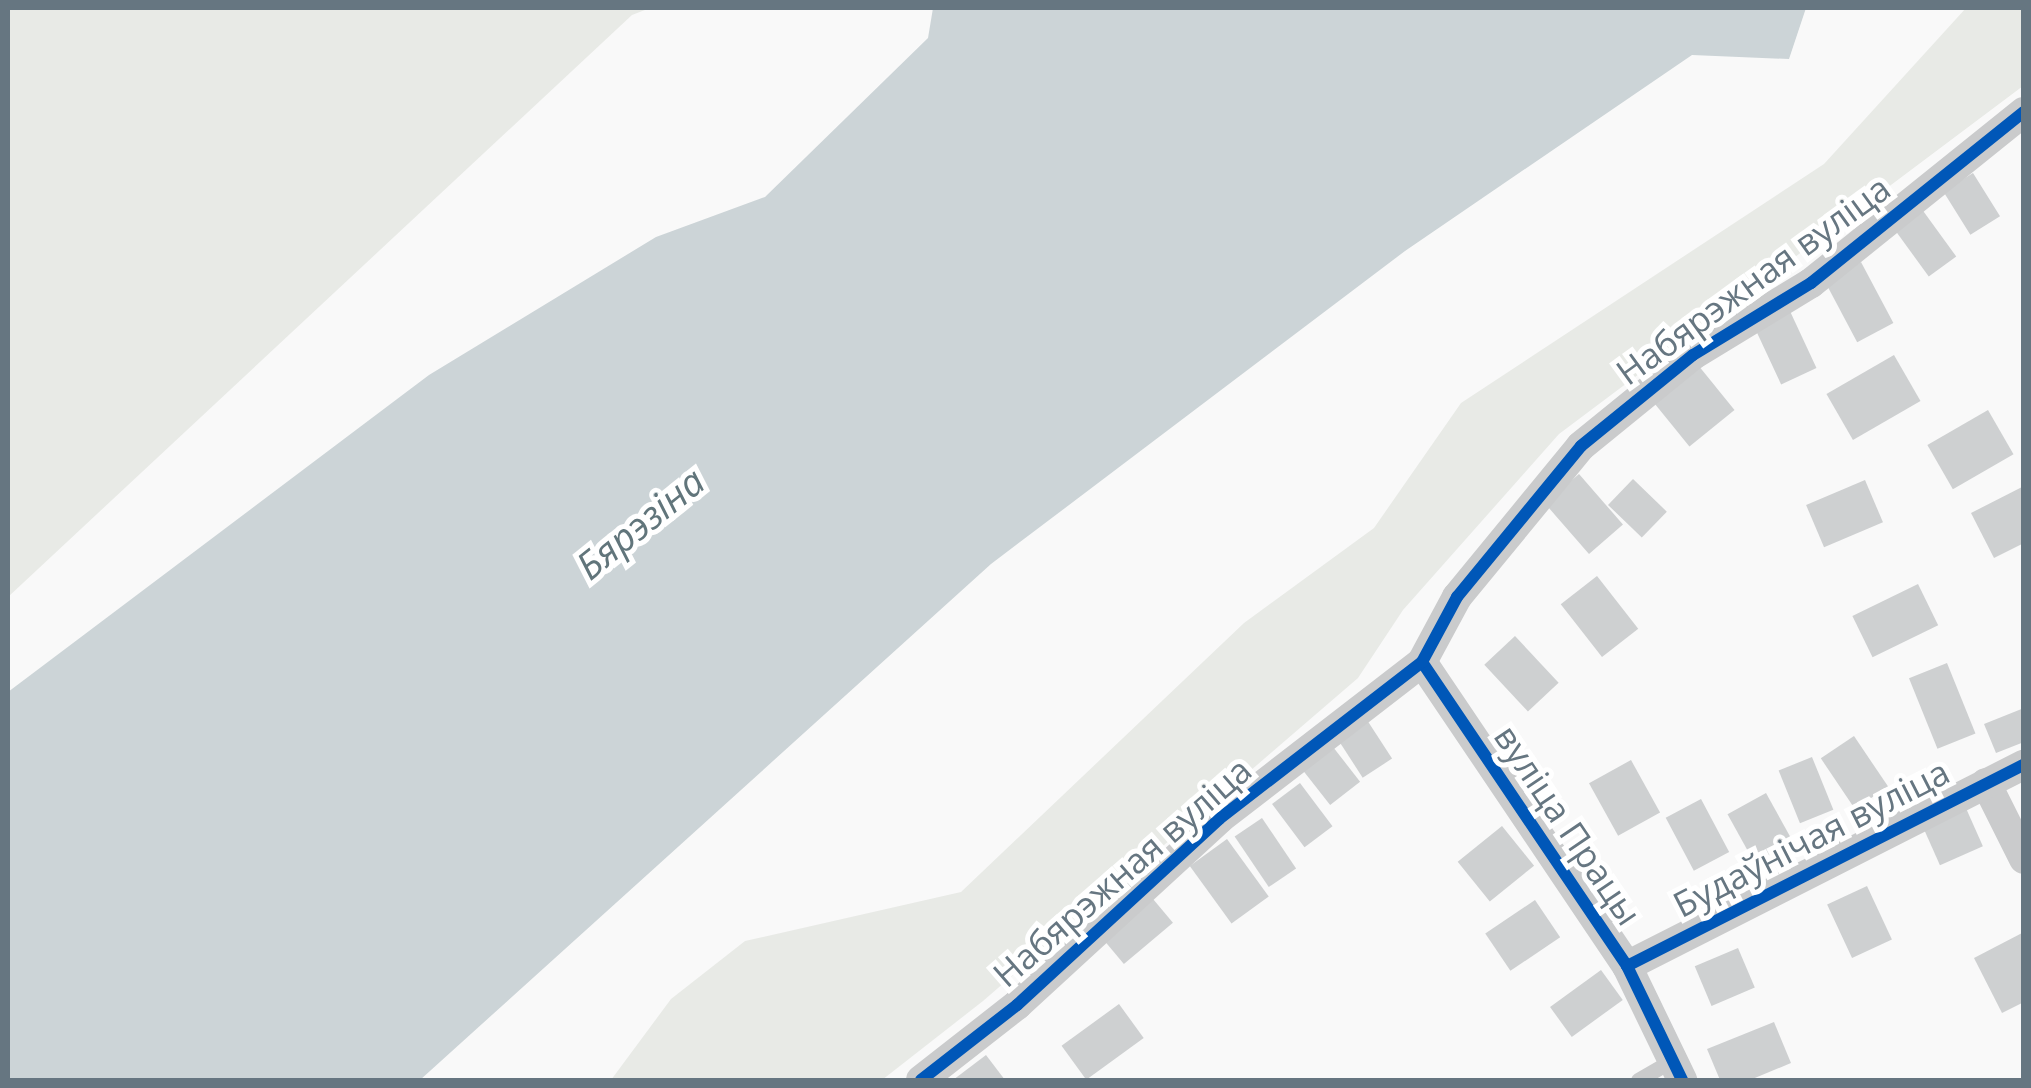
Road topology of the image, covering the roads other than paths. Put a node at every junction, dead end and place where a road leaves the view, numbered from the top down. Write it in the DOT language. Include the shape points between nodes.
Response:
graph roads {
  1 [pos="2024,112"];
  2 [pos="1422,662"];
  3 [pos="2024,765"];
  4 [pos="1986,782"];
  5 [pos="2024,859"];
  6 [pos="1627,966"];
  7 [pos="1677,1070"];
  8 [pos="921,1080"];
  9 [pos="1638,1080"];
  1 -- 2 [label="street, Набярэжная вуліца" via="1811,283 1693,355 1581,446 1457,597"];
  2 -- 6 [label="street, вуліца Працы"];
  2 -- 8 [label="street, Набярэжная вуліца" via="1219,819 1017,1004"];
  3 -- 4 [label="street, Будаўнічая вуліца"];
  4 -- 5 [label="street"];
  4 -- 6 [label="street, Будаўнічая вуліца"];
  6 -- 7 [label="street, вуліца Працы"];
  7 -- 9 [label="lane"];
}
